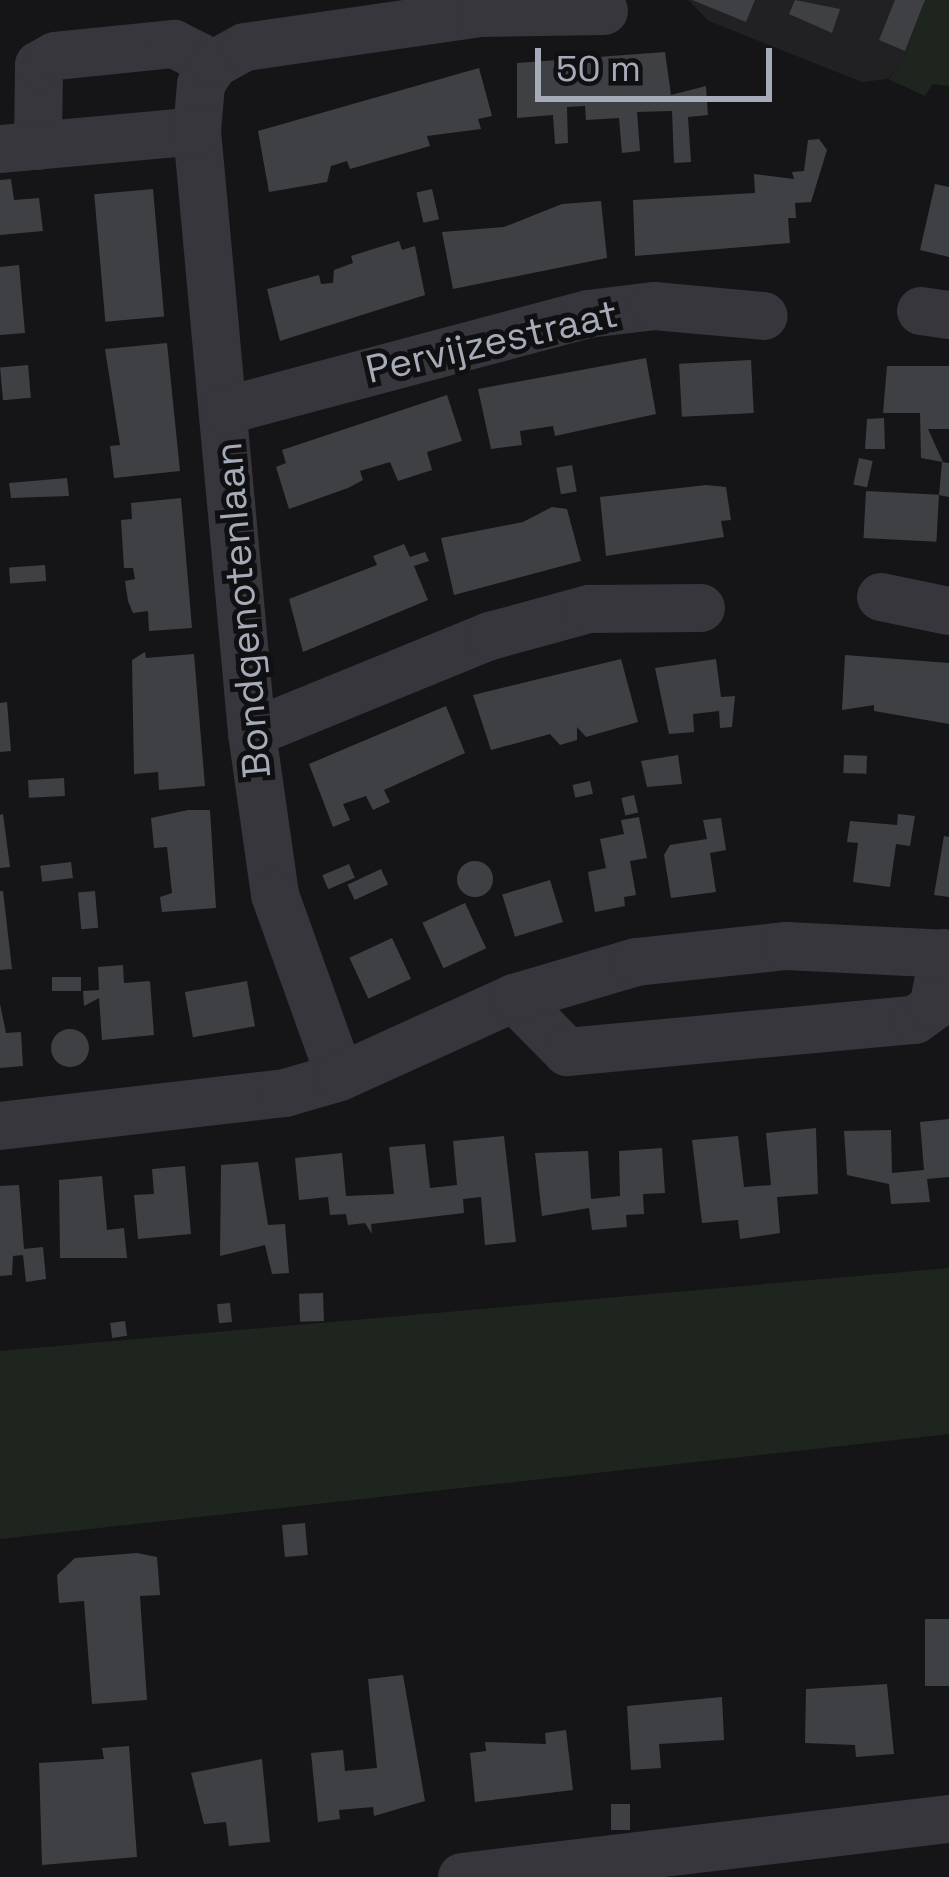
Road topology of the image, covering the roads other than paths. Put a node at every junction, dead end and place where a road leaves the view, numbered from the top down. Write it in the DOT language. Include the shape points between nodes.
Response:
graph roads {
  1 [pos="604,11"];
  2 [pos="214,64"];
  3 [pos="197,131"];
  4 [pos="19,147"];
  5 [pos="764,316"];
  6 [pos="224,411"];
  7 [pos="880,597"];
  8 [pos="701,608"];
  9 [pos="949,610"];
  10 [pos="252,733"];
  11 [pos="946,954"];
  12 [pos="514,998"];
  13 [pos="340,1077"];
  14 [pos="0,1126"];
  15 [pos="949,1819"];
  16 [pos="462,1877"];
  1 -- 2 [label="street" via="481,13 245,47"];
  2 -- 3 [label="street, Bondgenotenlaan" via="202,84"];
  2 -- 4 [label="street" via="174,44 55,56 39,64"];
  3 -- 4 [label="street"];
  3 -- 6 [label="street, Bondgenotenlaan"];
  5 -- 6 [label="street, Pervijzestraat" via="654,306 569,317"];
  6 -- 10 [label="street, Bondgenotenlaan"];
  7 -- 9 [label="street"];
  8 -- 10 [label="street" via="589,609 510,631"];
  10 -- 13 [label="street, Bondgenotenlaan" via="275,895"];
  11 -- 12 [label="street" via="743,950 636,962"];
  11 -- 12 [label="street" via="934,1007 915,1020 566,1052"];
  12 -- 13 [label="street"];
  13 -- 14 [label="street" via="254,1099"];
  15 -- 16 [label="street"];
}
